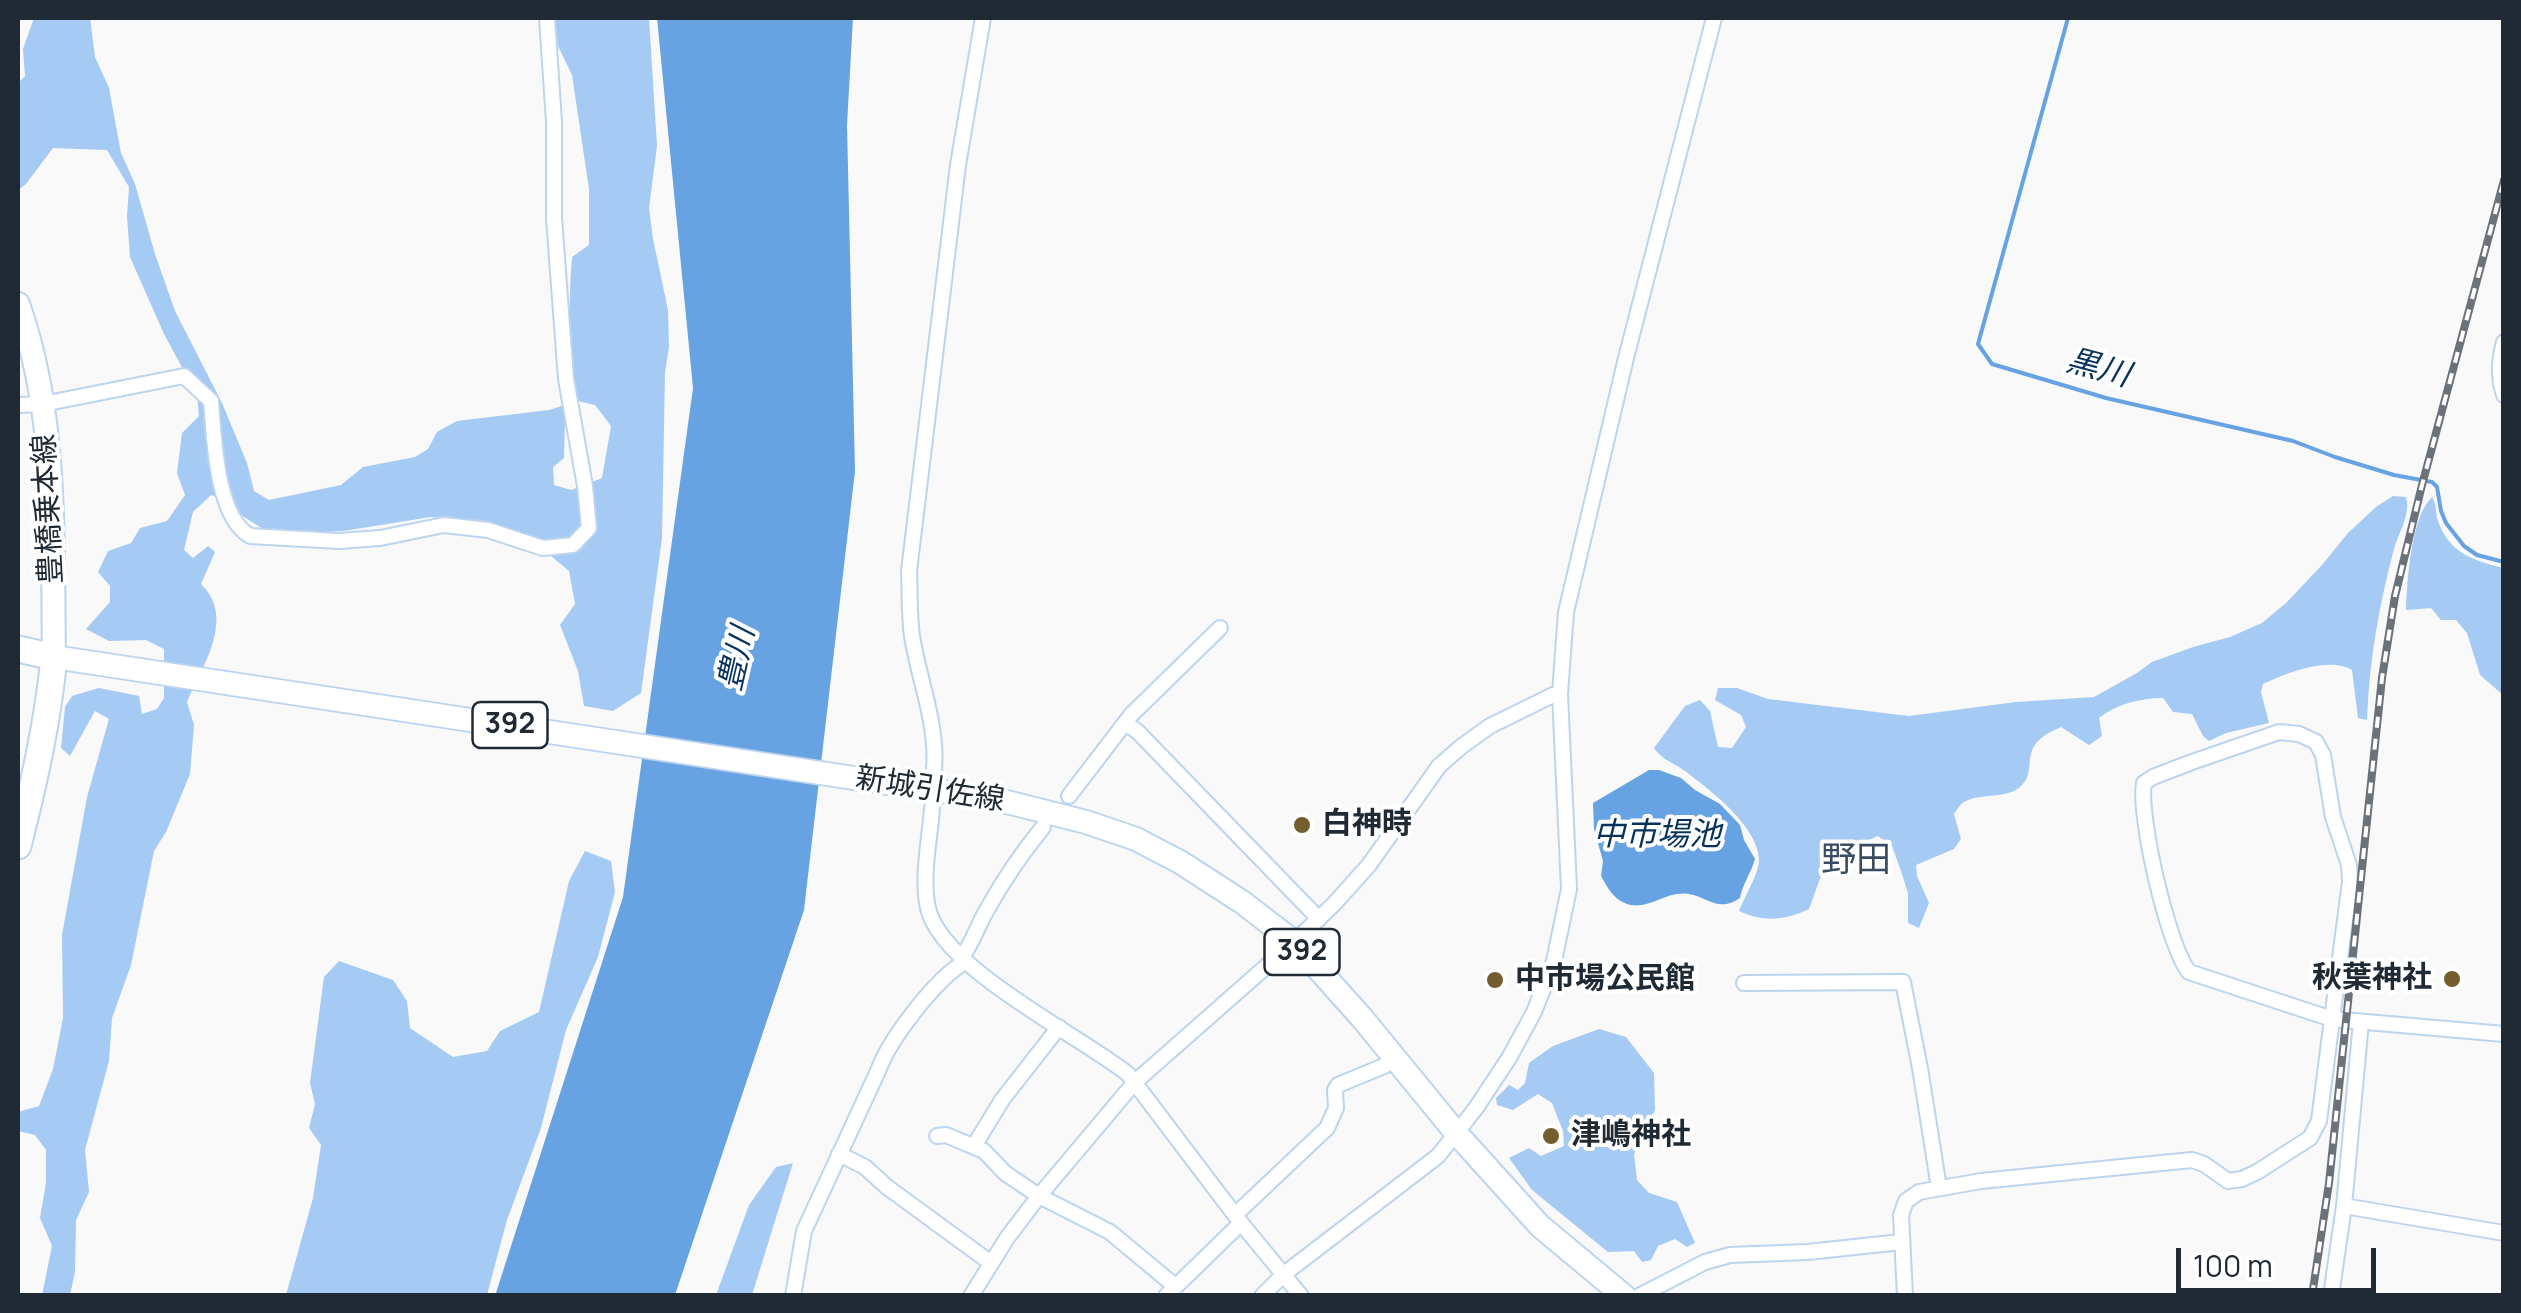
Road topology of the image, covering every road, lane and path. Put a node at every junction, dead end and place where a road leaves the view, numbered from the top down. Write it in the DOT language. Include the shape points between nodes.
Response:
graph roads {
  1 [pos="547,18"];
  2 [pos="982,18"];
  3 [pos="1714,18"];
  4 [pos="18,304"];
  5 [pos="2504,342"];
  6 [pos="2504,395"];
  7 [pos="42,404"];
  8 [pos="18,405"];
  9 [pos="1220,628"];
  10 [pos="18,648"];
  11 [pos="54,657"];
  12 [pos="1560,694"];
  13 [pos="1126,724"];
  14 [pos="934,770"];
  15 [pos="1068,796"];
  16 [pos="932,808"];
  17 [pos="1042,827"];
  18 [pos="18,846"];
  19 [pos="1319,918"];
  20 [pos="1294,942"];
  21 [pos="963,960"];
  22 [pos="1744,983"];
  23 [pos="2332,1019"];
  24 [pos="2361,1022"];
  25 [pos="1059,1027"];
  26 [pos="2504,1034"];
  27 [pos="1394,1058"];
  28 [pos="1135,1082"];
  29 [pos="1457,1134"];
  30 [pos="937,1136"];
  31 [pos="974,1146"];
  32 [pos="840,1154"];
  33 [pos="1939,1188"];
  34 [pos="1039,1196"];
  35 [pos="2344,1206"];
  36 [pos="1238,1219"];
  37 [pos="2504,1233"];
  38 [pos="1901,1242"];
  39 [pos="991,1263"];
  40 [pos="1284,1274"];
  41 [pos="1170,1291"];
  42 [pos="793,1296"];
  43 [pos="970,1296"];
  44 [pos="1262,1296"];
  45 [pos="1301,1296"];
  46 [pos="1624,1296"];
  47 [pos="1639,1296"];
  48 [pos="1906,1296"];
  49 [pos="2332,1296"];
  1 -- 7 [label="street" via="566,379 588,528 573,546 543,548 444,524 339,541 250,536 230,512 216,465 211,401 184,376"];
  2 -- 14 [label="street" via="909,571"];
  3 -- 12 [label="street" via="1576,563"];
  4 -- 7 [label="main road, 豊橋乗本線"];
  5 -- 6 [label="street"];
  7 -- 8 [label="street"];
  7 -- 11 [label="main road, 豊橋乗本線" via="54,517"];
  9 -- 13 [label="street"];
  10 -- 11 [label="highway"];
  11 -- 18 [label="highway"];
  11 -- 20 [label="main road, 新城引佐線 / 392" via="999,800 1136,839 1242,902"];
  12 -- 19 [label="street" via="1490,726 1439,766 1369,865"];
  12 -- 29 [label="street" via="1569,888 1554,961 1509,1058"];
  13 -- 15 [label="street"];
  13 -- 19 [label="street"];
  16 -- 21 [label="street" via="928,911"];
  17 -- 21 [label="street" via="1008,872"];
  19 -- 20 [label="street"];
  20 -- 27 [label="main road, 新城引佐線 / 392"];
  20 -- 28 [label="street"];
  21 -- 25 [label="street"];
  21 -- 32 [label="street" via="884,1052"];
  22 -- 33 [label="street" via="1903,982"];
  23 -- 23 [label="street" via="2350,882 2316,742 2279,732 2144,783 2153,861 2182,964 2189,972"];
  23 -- 24 [label="street"];
  23 -- 33 [label="street" via="2319,1121 2310,1138 2242,1179 2228,1181 2192,1160"];
  24 -- 26 [label="street"];
  24 -- 35 [label="street"];
  25 -- 28 [label="street"];
  25 -- 31 [label="street"];
  27 -- 29 [label="main road, 新城引佐線 / 392"];
  27 -- 36 [label="street" via="1338,1085 1327,1128"];
  28 -- 34 [label="street"];
  28 -- 36 [label="street"];
  29 -- 40 [label="street" via="1438,1156"];
  29 -- 46 [label="main road, 新城引佐線 / 392" via="1540,1226"];
  30 -- 31 [label="street"];
  31 -- 34 [label="street"];
  32 -- 39 [label="street"];
  32 -- 42 [label="street" via="804,1231"];
  33 -- 38 [label="street" via="1906,1201"];
  34 -- 39 [label="street"];
  34 -- 41 [label="street" via="1110,1232"];
  35 -- 37 [label="street"];
  35 -- 49 [label="street"];
  36 -- 40 [label="street"];
  36 -- 41 [label="street"];
  38 -- 47 [label="street" via="1730,1255"];
  38 -- 48 [label="street"];
  39 -- 43 [label="street"];
  40 -- 44 [label="street"];
  40 -- 45 [label="street"];
}
